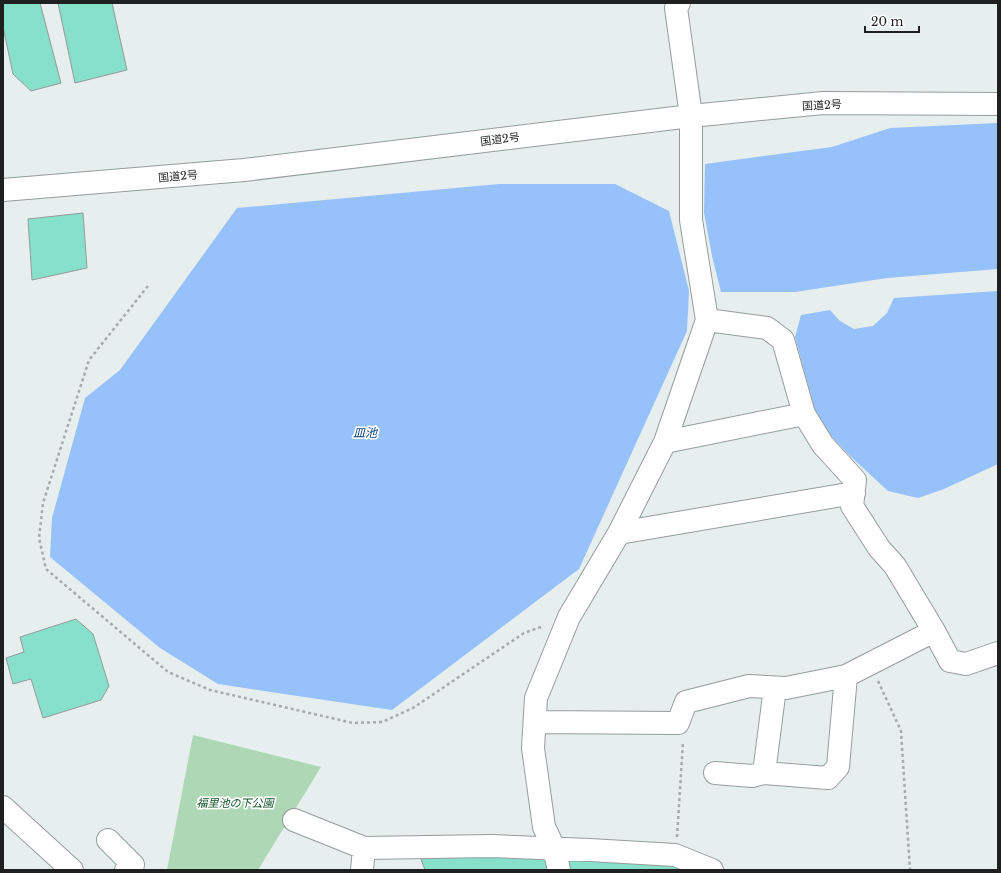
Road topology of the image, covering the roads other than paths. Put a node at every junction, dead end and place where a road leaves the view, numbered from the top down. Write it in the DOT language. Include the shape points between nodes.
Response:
graph roads {
  1 [pos="679,3"];
  2 [pos="998,104"];
  3 [pos="691,116"];
  4 [pos="3,190"];
  5 [pos="707,320"];
  6 [pos="804,414"];
  7 [pos="665,442"];
  8 [pos="854,492"];
  9 [pos="619,533"];
  10 [pos="934,631"];
  11 [pos="998,653"];
  12 [pos="846,676"];
  13 [pos="775,688"];
  14 [pos="535,722"];
  15 [pos="715,773"];
  16 [pos="764,774"];
  17 [pos="3,807"];
  18 [pos="294,820"];
  19 [pos="108,840"];
  20 [pos="364,848"];
  21 [pos="554,848"];
  22 [pos="72,870"];
  23 [pos="126,870"];
  24 [pos="362,870"];
  25 [pos="559,870"];
  26 [pos="712,870"];
  1 -- 3 [label="main road" via="676,8"];
  2 -- 3 [label="main road, 国道2号" via="823,103"];
  3 -- 4 [label="main road, 国道2号" via="244,170"];
  3 -- 5 [label="main road" via="691,220"];
  5 -- 6 [label="main road" via="768,328 783,340"];
  5 -- 7 [label="main road"];
  6 -- 7 [label="main road"];
  6 -- 8 [label="main road" via="823,445 855,480"];
  7 -- 9 [label="main road"];
  8 -- 9 [label="main road"];
  8 -- 10 [label="main road" via="852,506 879,548 895,566"];
  9 -- 14 [label="main road" via="569,617 536,698"];
  10 -- 11 [label="main road" via="950,661 966,664"];
  10 -- 12 [label="main road"];
  12 -- 13 [label="main road"];
  12 -- 16 [label="main road" via="838,767 828,778"];
  13 -- 14 [label="main road" via="749,686 686,702 678,723"];
  13 -- 16 [label="main road"];
  14 -- 21 [label="main road" via="533,748 544,827"];
  15 -- 16 [label="main road" via="752,776"];
  17 -- 22 [label="main road"];
  18 -- 20 [label="main road"];
  19 -- 23 [label="main road" via="133,865"];
  20 -- 21 [label="main road"];
  20 -- 24 [label="main road"];
  21 -- 25 [label="main road"];
  21 -- 26 [label="main road" via="675,855"];
}
